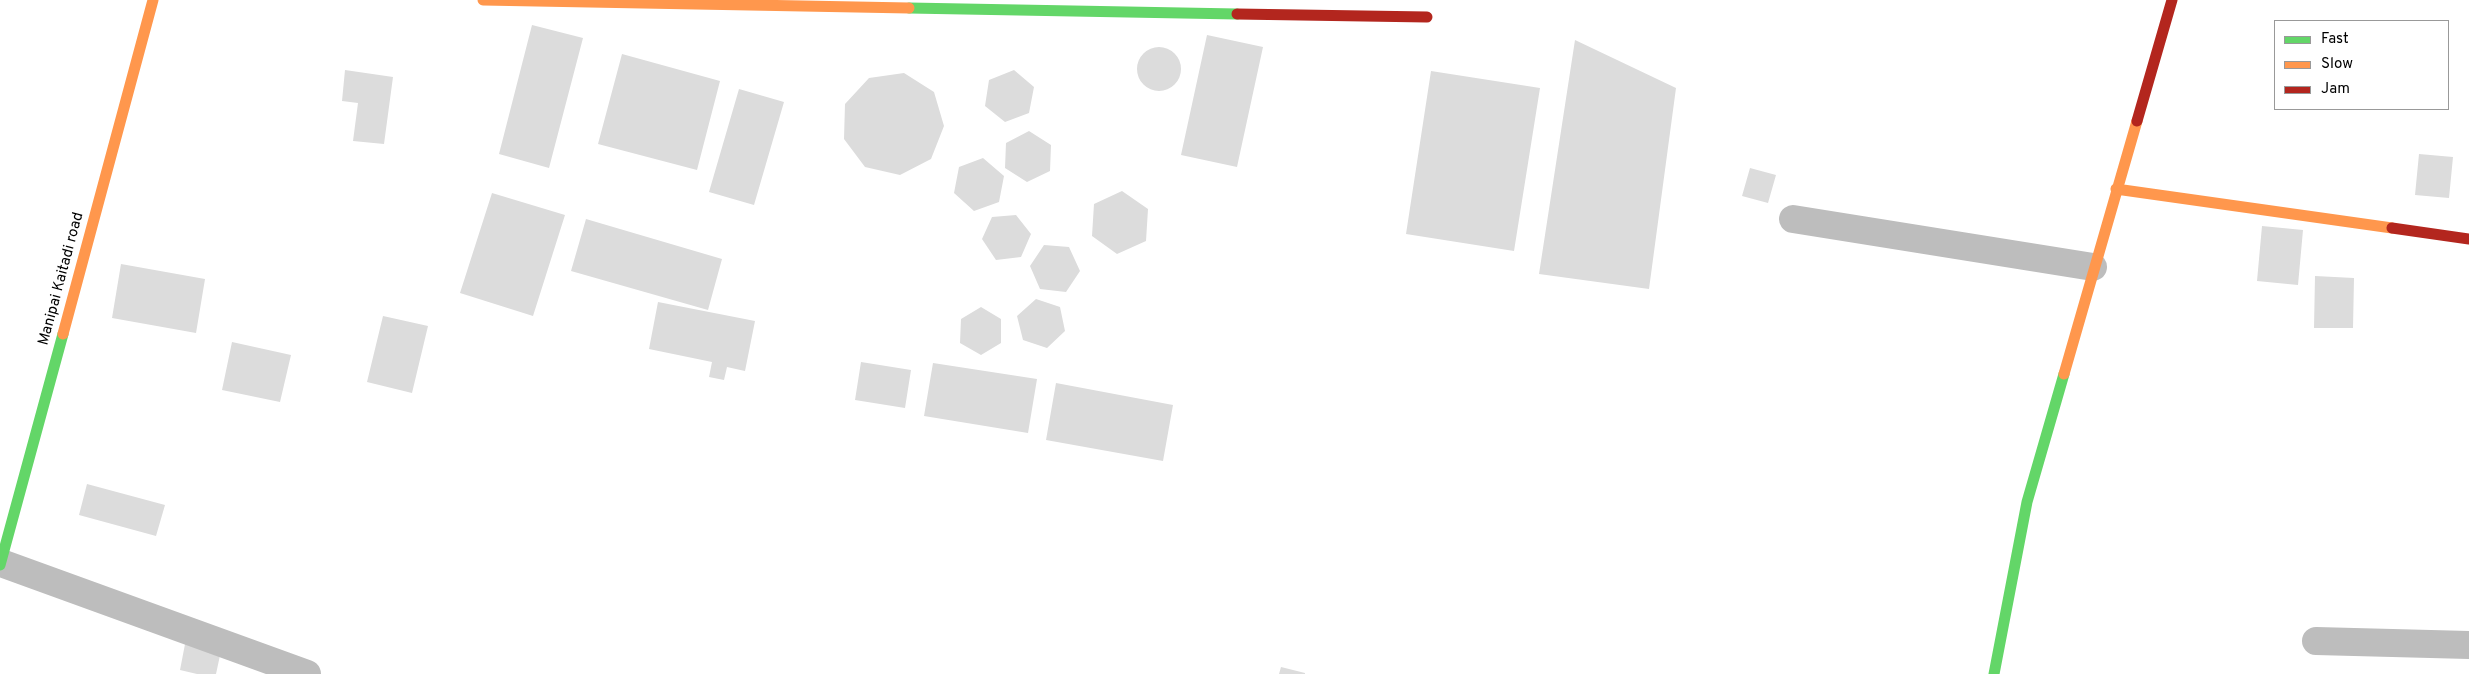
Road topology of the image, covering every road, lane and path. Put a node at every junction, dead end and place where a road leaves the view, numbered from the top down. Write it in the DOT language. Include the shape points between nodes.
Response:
graph roads {
  1 [pos="153,0"];
  2 [pos="483,0"];
  3 [pos="2172,0"];
  4 [pos="1427,17"];
  5 [pos="2116,189"];
  6 [pos="1792,219"];
  7 [pos="2469,239"];
  8 [pos="2093,267"];
  9 [pos="0,564"];
  10 [pos="2316,641"];
  11 [pos="2469,645"];
  12 [pos="307,674"];
  13 [pos="1994,674"];
  1 -- 9 [label="street, Manipai Kaitadi road"];
  2 -- 4 [label="street"];
  3 -- 5 [label="street"];
  5 -- 7 [label="street"];
  5 -- 8 [label="street"];
  6 -- 8 [label="street"];
  8 -- 13 [label="street" via="2027,502"];
  9 -- 12 [label="street"];
  10 -- 11 [label="street"];
}
